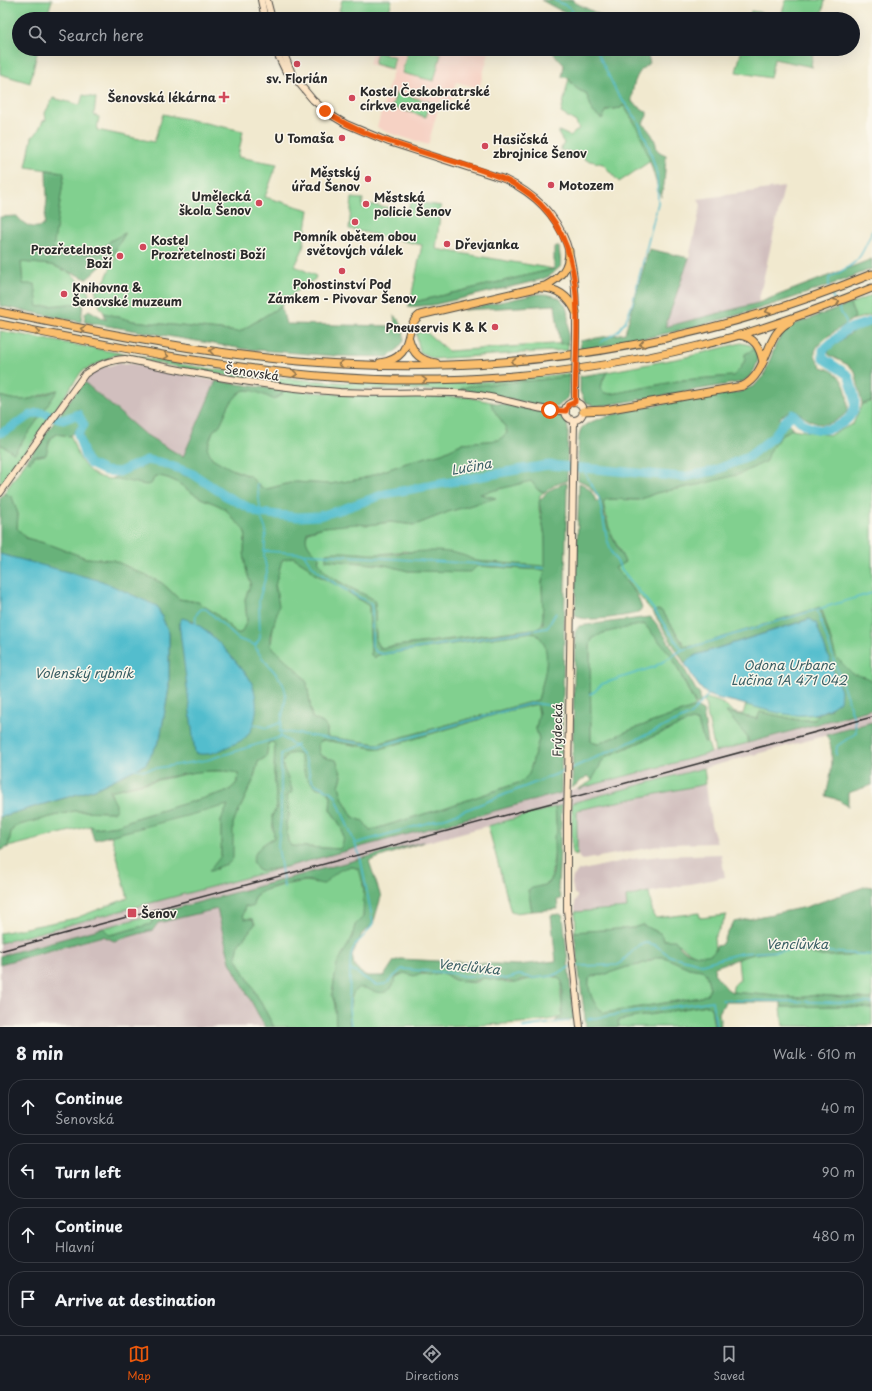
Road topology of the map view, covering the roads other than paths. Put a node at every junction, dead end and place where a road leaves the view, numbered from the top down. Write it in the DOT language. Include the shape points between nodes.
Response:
graph roads {
  1 [pos="261,0"];
  2 [pos="267,0"];
  3 [pos="264,12"];
  4 [pos="270,12"];
  5 [pos="278,56"];
  6 [pos="285,56"];
  7 [pos="294,78"];
  8 [pos="569,251"];
  9 [pos="872,274"];
  10 [pos="537,288"];
  11 [pos="872,288"];
  12 [pos="0,312"];
  13 [pos="576,312"];
  14 [pos="809,312"];
  15 [pos="0,324"];
  16 [pos="409,338"];
  17 [pos="724,340"];
  18 [pos="763,362"];
  19 [pos="356,365"];
  20 [pos="464,366"];
  21 [pos="575,402"];
  22 [pos="566,411"];
  23 [pos="583,411"];
  24 [pos="574,420"];
  25 [pos="0,493"];
  26 [pos="580,1027"];
  1 -- 3 [label="main road"];
  2 -- 4 [label="main road"];
  5 -- 7 [label="main road" via="285,70"];
  6 -- 7 [label="main road"];
  7 -- 8 [label="main road" via="313,100 346,124 384,140 498,177 522,188 550,214 561,230"];
  8 -- 10 [label="highway" via="567,266 563,272 552,282"];
  8 -- 13 [label="main road" via="574,273"];
  9 -- 20 [label="highway, one-way" via="766,312 670,339 569,356"];
  10 -- 13 [label="highway" via="549,288 561,293 570,301"];
  10 -- 16 [label="highway" via="424,314 414,320"];
  14 -- 11 [label="highway, one-way"];
  19 -- 12 [label="highway, one-way" via="223,352 119,336"];
  13 -- 21 [label="main road, bridge"];
  14 -- 17 [label="highway"];
  14 -- 18 [label="highway" via="780,329"];
  15 -- 17 [label="highway, one-way" via="162,356 258,370 367,379 461,379 524,375 615,362"];
  16 -- 19 [label="highway" via="402,352 392,360 379,364"];
  16 -- 20 [label="highway" via="414,352 424,360"];
  17 -- 18 [label="highway" via="738,335 751,338 758,346"];
  18 -- 23 [label="highway" via="754,379 739,387 605,410"];
  19 -- 20 [label="highway"];
  21 -- 22 [label="main road" via="568,405"];
  21 -- 23 [label="main road" via="580,404"];
  22 -- 24 [label="main road" via="568,417"];
  22 -- 25 [label="main road, Šenovská" via="536,408 472,394 342,392 264,385 214,378 125,359 115,360 99,365 85,374"];
  23 -- 24 [label="main road" via="580,418"];
  24 -- 26 [label="main road, Frýdecká, bridge" via="567,910"];
}
